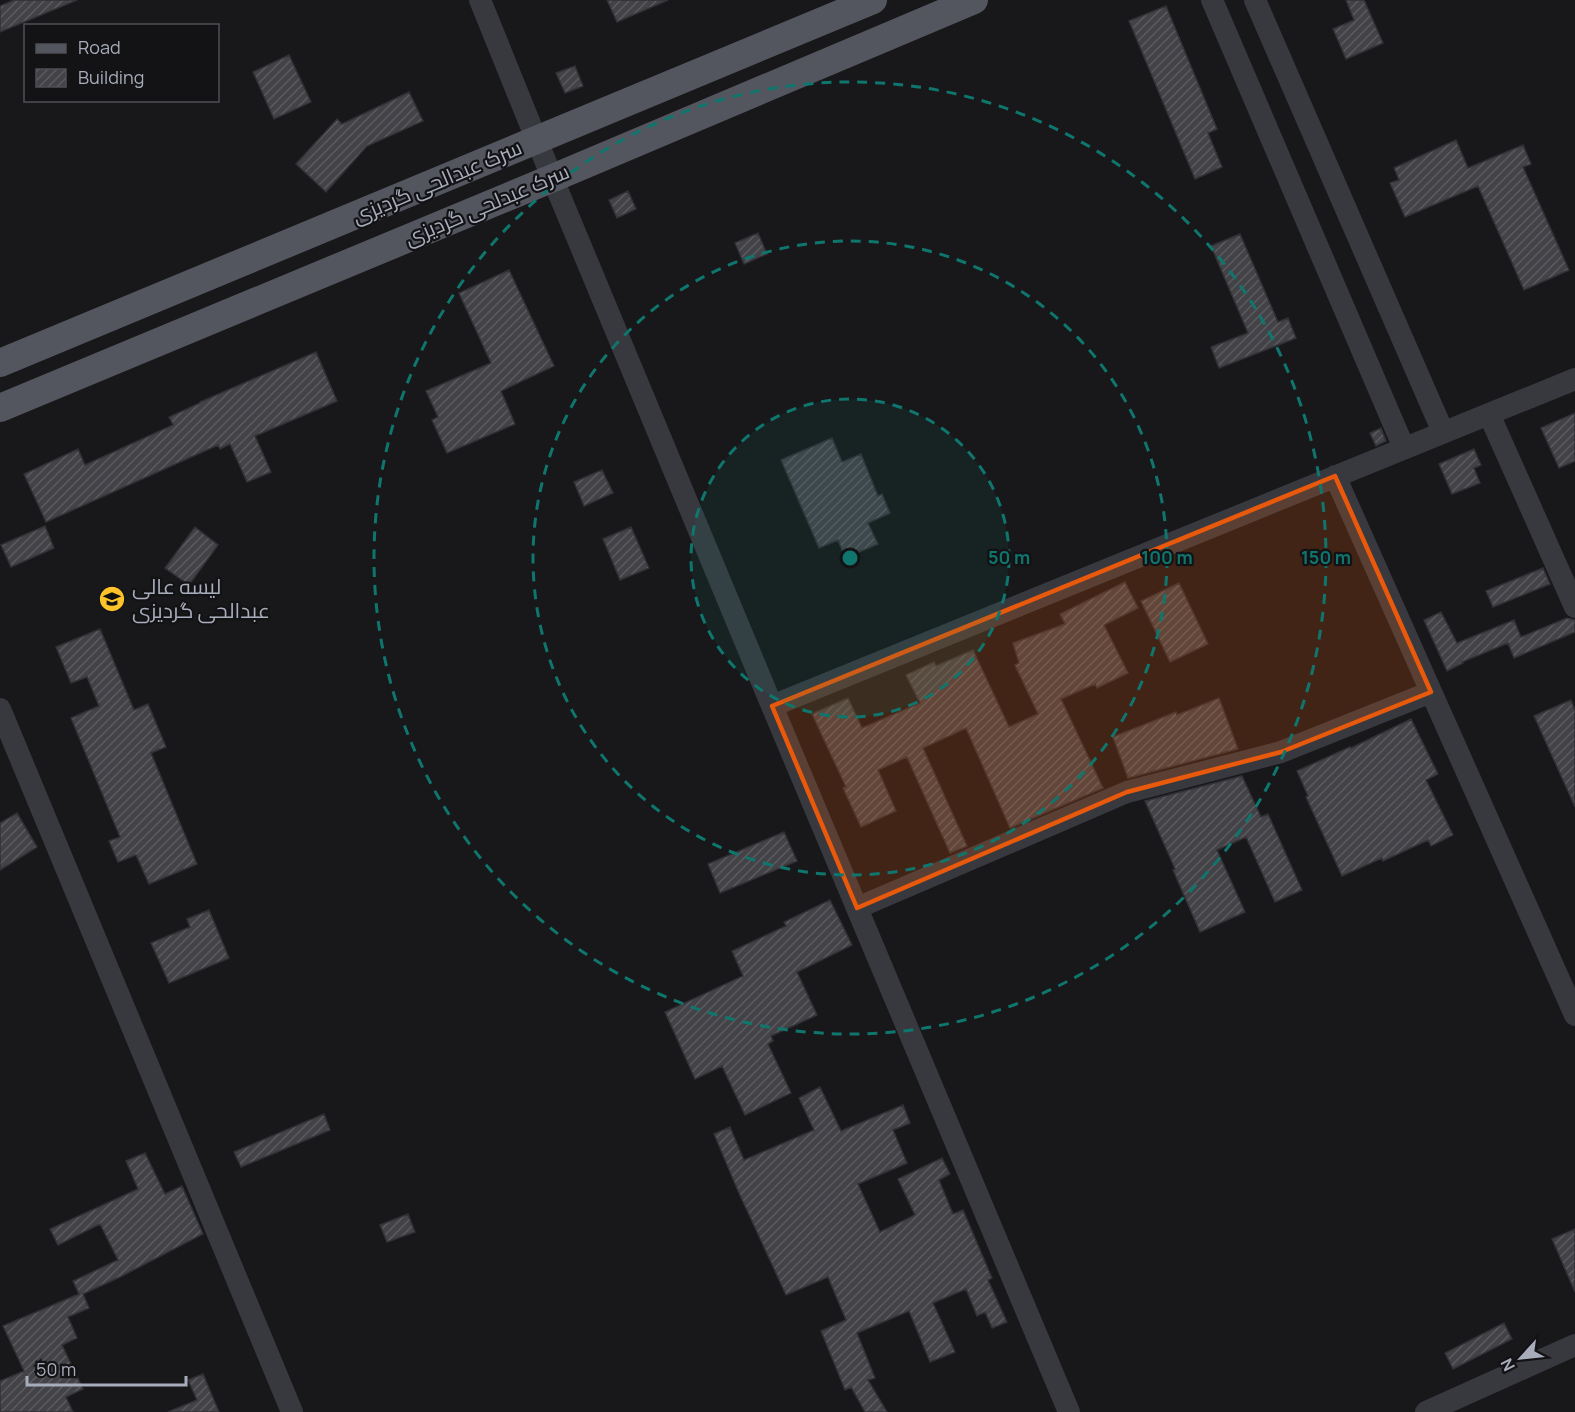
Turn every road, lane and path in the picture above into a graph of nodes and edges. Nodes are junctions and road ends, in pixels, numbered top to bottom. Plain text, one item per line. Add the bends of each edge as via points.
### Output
1 (480, 0) edge
2 (873, 0) edge
3 (974, 0) edge
4 (1212, 0) edge
5 (1255, 0) edge
6 (537, 141) junction
7 (553, 178) junction
8 (0, 363) edge
9 (1575, 379) edge
10 (0, 408) edge
11 (1489, 414) junction
12 (1443, 432) junction
13 (1404, 448) junction
14 (1335, 476) junction
15 (1575, 607) edge
16 (1431, 692) junction
17 (772, 706) junction
18 (0, 709) edge
19 (857, 908) junction
20 (1572, 1003) edge
21 (1575, 1345) edge
22 (292, 1412) edge
23 (1069, 1412) edge
24 (1426, 1412) edge

1 - 6 street
2 - 6 main road, سرک عبدالحی گردیزی
3 - 7 main road, سرک عبدلحی گردیزی
4 - 13 street
5 - 12 street
6 - 7 street
6 - 8 main road, سرک عبدالحی گردیزی
7 - 10 main road, سرک عبدلحی گردیزی
7 - 17 street
9 - 11 street
11 - 12 street
11 - 15 street
12 - 13 street
13 - 14 street
14 - 16 street
14 - 17 street
16 - 19 street via 1281,752 1127,792
16 - 20 street
17 - 19 street
18 - 22 street
19 - 23 street
21 - 24 street

